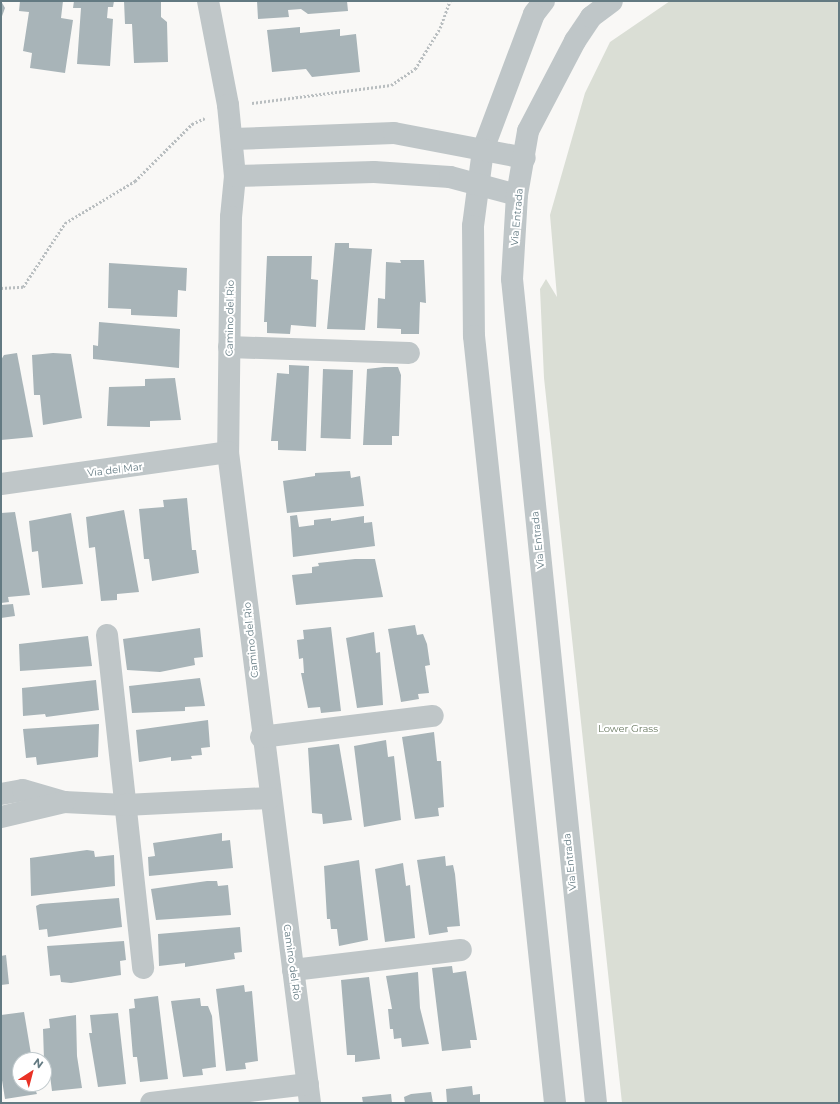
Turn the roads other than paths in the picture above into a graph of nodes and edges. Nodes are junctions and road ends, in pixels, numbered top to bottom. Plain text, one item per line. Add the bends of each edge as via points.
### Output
1 (208, 1) edge
2 (544, 1) edge
3 (610, 1) edge
4 (233, 140) junction
5 (483, 150) junction
6 (525, 158) junction
7 (235, 176) junction
8 (480, 185) junction
9 (518, 195) junction
10 (229, 346) junction
11 (409, 353) dead end
12 (228, 452) junction
13 (1, 484) edge
14 (107, 635) dead end
15 (432, 716) dead end
16 (262, 737) junction
17 (1, 794) edge
18 (270, 798) junction
19 (64, 802) junction
20 (125, 805) junction
21 (1, 817) edge
22 (461, 950) dead end
23 (143, 968) dead end
24 (294, 970) junction
25 (309, 1094) edge
26 (151, 1103) edge
27 (555, 1103) edge
28 (596, 1103) edge

1 - 4 street, Camino del Rio
2 - 5 street via 534,14
3 - 6 street, Via Entrada via 591,17 575,41 528,131
4 - 5 street via 394,133
4 - 7 street, Camino del Rio
5 - 6 street
5 - 8 street
6 - 9 street, Via Entrada
7 - 8 street via 374,172 450,177
7 - 10 street, Camino del Rio
8 - 9 street
8 - 27 street via 473,226 474,336
9 - 28 street, Via Entrada via 512,279
10 - 11 street
10 - 12 street, Camino del Rio
12 - 13 street, Via del Mar
12 - 16 street, Camino del Rio
14 - 20 street
15 - 16 street
16 - 18 street, Camino del Rio
17 - 19 street via 23,790
18 - 20 street
18 - 24 street, Camino del Rio
19 - 20 street
19 - 21 street
20 - 23 street
22 - 24 street
24 - 25 street, Camino del Rio
25 - 26 street

